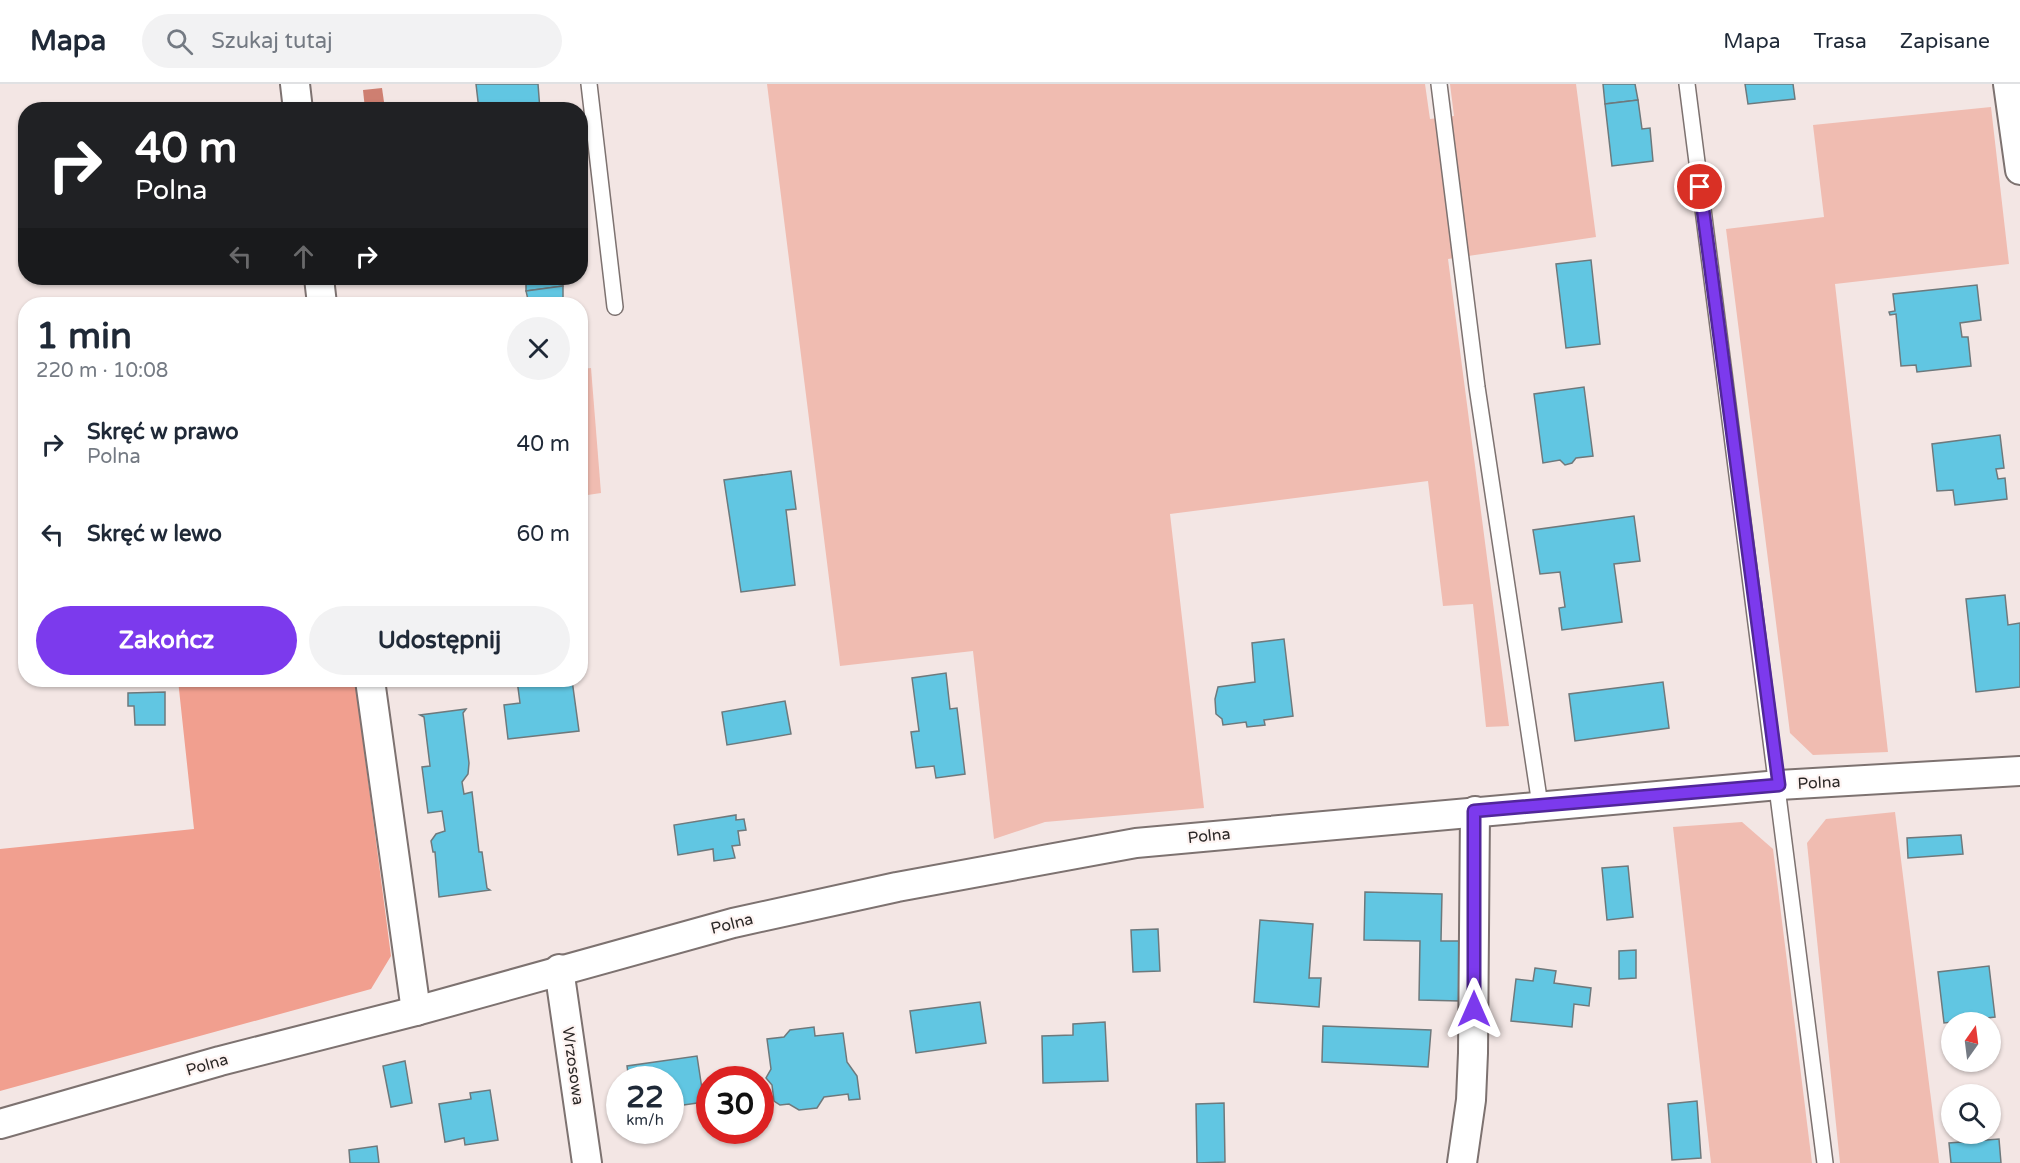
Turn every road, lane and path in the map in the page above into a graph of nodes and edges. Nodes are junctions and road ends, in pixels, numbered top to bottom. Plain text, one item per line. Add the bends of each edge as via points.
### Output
1 (295, 84) edge
2 (589, 84) edge
3 (1439, 84) edge
4 (1687, 84) edge
5 (2008, 84) edge
6 (297, 102) edge
7 (2020, 170) edge
8 (615, 307) dead end
9 (371, 687) edge
10 (2020, 771) edge
11 (1779, 785) junction
12 (1540, 805) junction
13 (1474, 811) junction
14 (560, 969) junction
15 (416, 1011) junction
16 (0, 1124) edge
17 (587, 1163) edge
18 (1462, 1163) edge
19 (1825, 1163) edge

1 - 6 street
2 - 8 lane
3 - 12 lane via 1477,387
4 - 11 lane
5 - 7 street
9 - 15 street
10 - 11 street, Polna
11 - 12 street, Polna
11 - 19 lane
12 - 13 street, Polna
13 - 14 street, Polna via 1136,843 733,922
13 - 18 street via 1472,1100
14 - 15 street, Polna
14 - 17 street, Wrzosowa
15 - 16 street, Polna via 220,1061

